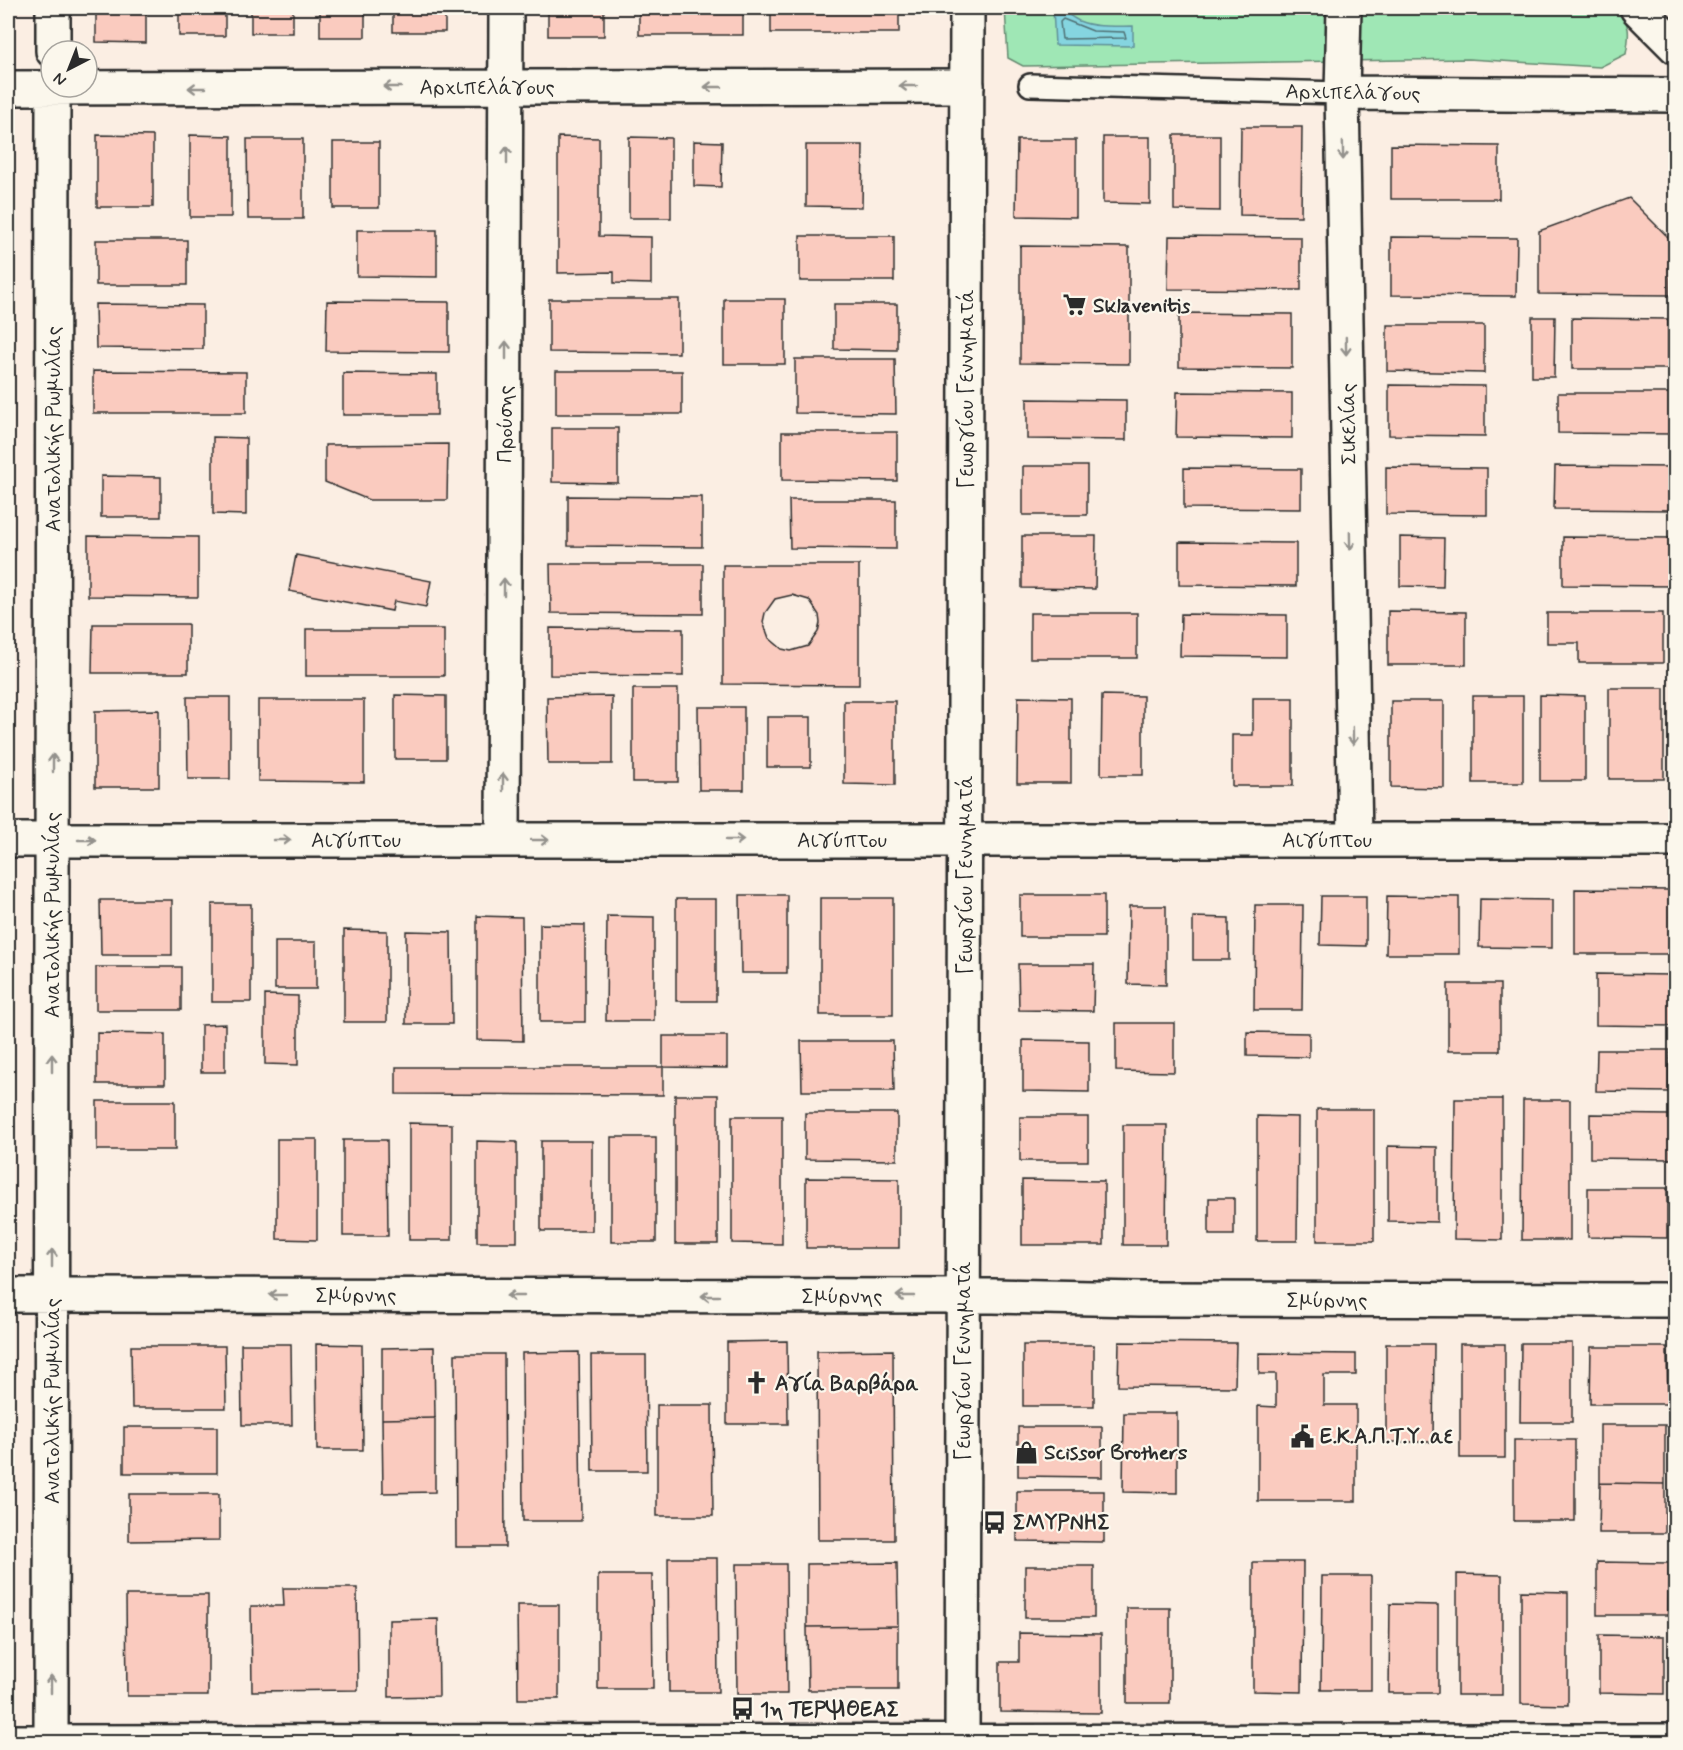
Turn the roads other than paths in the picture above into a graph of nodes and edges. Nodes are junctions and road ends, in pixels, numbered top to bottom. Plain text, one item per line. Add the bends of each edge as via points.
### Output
1 (53, 8) edge
2 (506, 8) edge
3 (967, 8) edge
4 (1344, 8) edge
5 (1637, 8) edge
6 (53, 39) edge
7 (1676, 47) edge
8 (1030, 85) dead end
9 (967, 86) junction
10 (507, 87) junction
11 (8, 88) edge
12 (39, 88) edge
13 (99, 88) edge
14 (1342, 93) junction
15 (1676, 95) edge
16 (53, 99) edge
17 (8, 840) edge
18 (53, 840) junction
19 (503, 840) junction
20 (965, 840) junction
21 (1354, 840) junction
22 (1676, 840) edge
23 (8, 1295) edge
24 (52, 1295) junction
25 (963, 1296) junction
26 (1676, 1300) edge
27 (1676, 1741) edge
28 (8, 1742) edge
29 (51, 1742) edge
30 (962, 1742) edge

1 - 6 street
2 - 10 street, Προύσης
3 - 9 street, Γεωργίου Γεννηματά
4 - 14 street, Σικελίας
5 - 7 street
8 - 14 lane, Αρχιπελάγους
9 -> 10 street, Αρχιπελάγους
9 - 20 street, Γεωργίου Γεννηματά
10 -> 13 street, Αρχιπελάγους
19 -> 10 street, Προύσης
11 - 12 street, Αρχιπελάγους
14 - 15 street, Αρχιπελάγους
14 -> 21 street, Σικελίας
18 -> 16 street, Ανατολικής Ρωμυλίας
17 - 18 street, Αιγύπτου
18 -> 19 street, Αιγύπτου
24 -> 18 street, Ανατολικής Ρωμυλίας
19 -> 20 street, Αιγύπτου
20 - 21 street, Αιγύπτου
20 - 25 street, Γεωργίου Γεννηματά
21 - 22 street, Αιγύπτου
23 - 24 street, Σμύρνης
25 -> 24 street, Σμύρνης
29 -> 24 street, Ανατολικής Ρωμυλίας
25 - 26 street, Σμύρνης
25 - 30 street, Γεωργίου Γεννηματά
27 - 30 street
28 - 29 street
29 - 30 street

